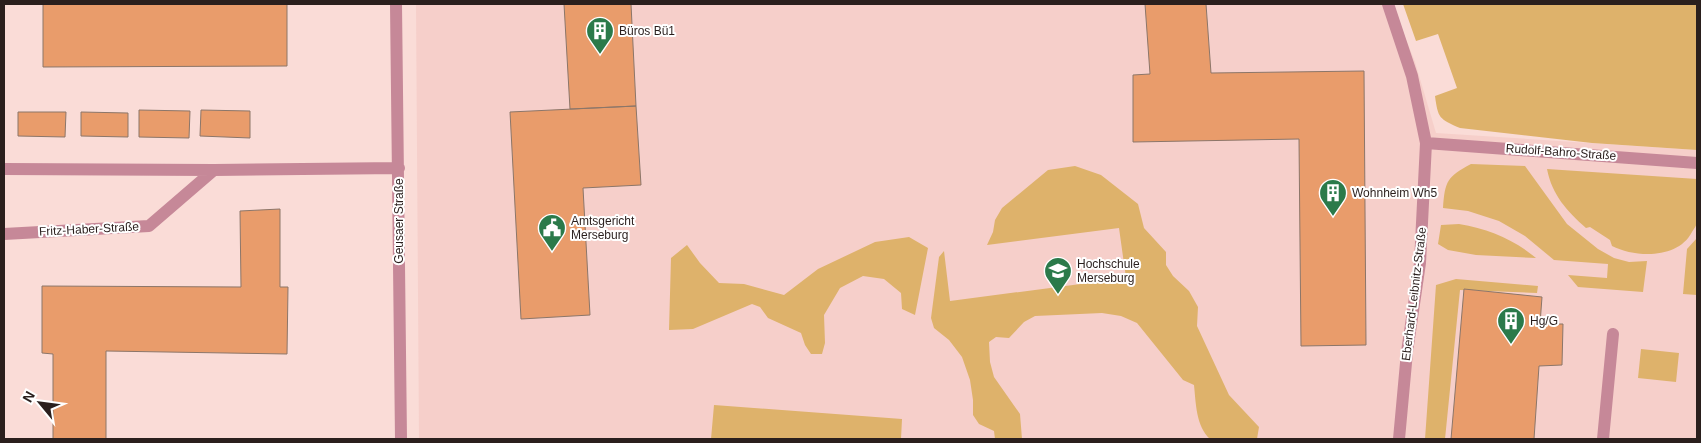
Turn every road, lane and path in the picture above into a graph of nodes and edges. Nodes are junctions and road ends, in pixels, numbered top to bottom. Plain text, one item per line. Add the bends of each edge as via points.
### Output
1 (396, 4) edge
2 (1388, 4) edge
3 (1426, 143) junction
4 (1697, 163) edge
5 (399, 168) junction
6 (4, 169) edge
7 (214, 170) junction
8 (4, 234) edge
9 (1614, 334) dead end
10 (401, 439) edge
11 (1399, 439) edge
12 (1603, 439) edge

1 - 5 street, Geusaer Straße
2 - 3 street, Eberhard-Leibnitz-Straße via 1412,76
3 - 4 street, Rudolf-Bahro-Straße
3 - 11 street, Eberhard-Leibnitz-Straße via 1420,263
5 - 7 street
5 - 10 street, Geusaer Straße
6 - 7 street
7 - 8 street, Fritz-Haber-Straße via 149,226
9 - 12 street

